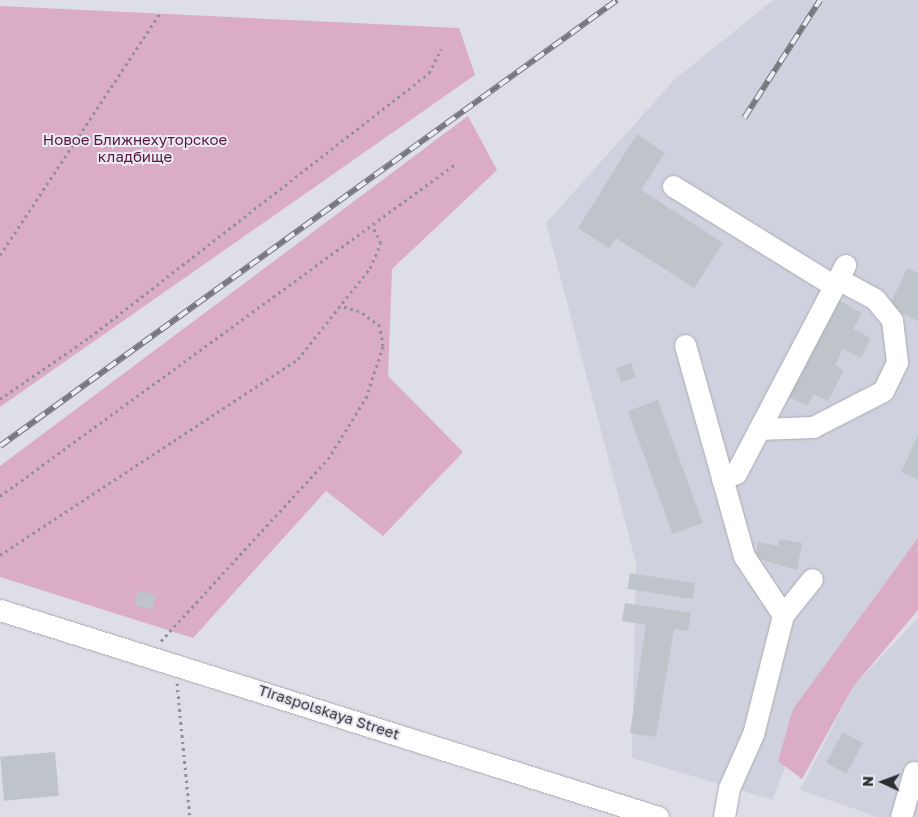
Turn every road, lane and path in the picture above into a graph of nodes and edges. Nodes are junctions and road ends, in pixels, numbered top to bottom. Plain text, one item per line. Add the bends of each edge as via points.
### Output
1 (160, 13) dead end
2 (440, 49) dead end
3 (454, 165) dead end
4 (673, 186) dead end
5 (372, 225) junction
6 (0, 254) edge
7 (839, 276) junction
8 (340, 306) junction
9 (685, 345) dead end
10 (0, 399) edge
11 (759, 429) junction
12 (722, 479) junction
13 (0, 496) edge
14 (0, 555) edge
15 (812, 579) dead end
16 (0, 610) edge
17 (783, 615) junction
18 (149, 654) junction
19 (178, 664) junction
20 (914, 772) dead end
21 (190, 817) edge
22 (658, 817) edge
23 (724, 817) edge
24 (901, 817) edge

1 - 6 path
2 - 10 path via 429,73 90,337
3 - 5 path
4 - 7 street
5 - 8 path via 381,243 370,268
5 - 13 path
7 - 11 street
7 - 11 street via 875,299 892,320 898,362 876,395 813,427
8 - 14 path via 298,359
8 - 18 path via 359,311 380,326 383,346 366,398 328,459
9 - 12 street
11 - 12 street via 736,473
12 - 17 street via 744,556
15 - 17 street
16 - 18 street, Tiraspolskaya Street
17 - 23 street via 752,734 729,788
18 - 19 street, Tiraspolskaya Street
19 - 21 path via 177,707
19 - 22 street, Tiraspolskaya Street
20 - 24 street

